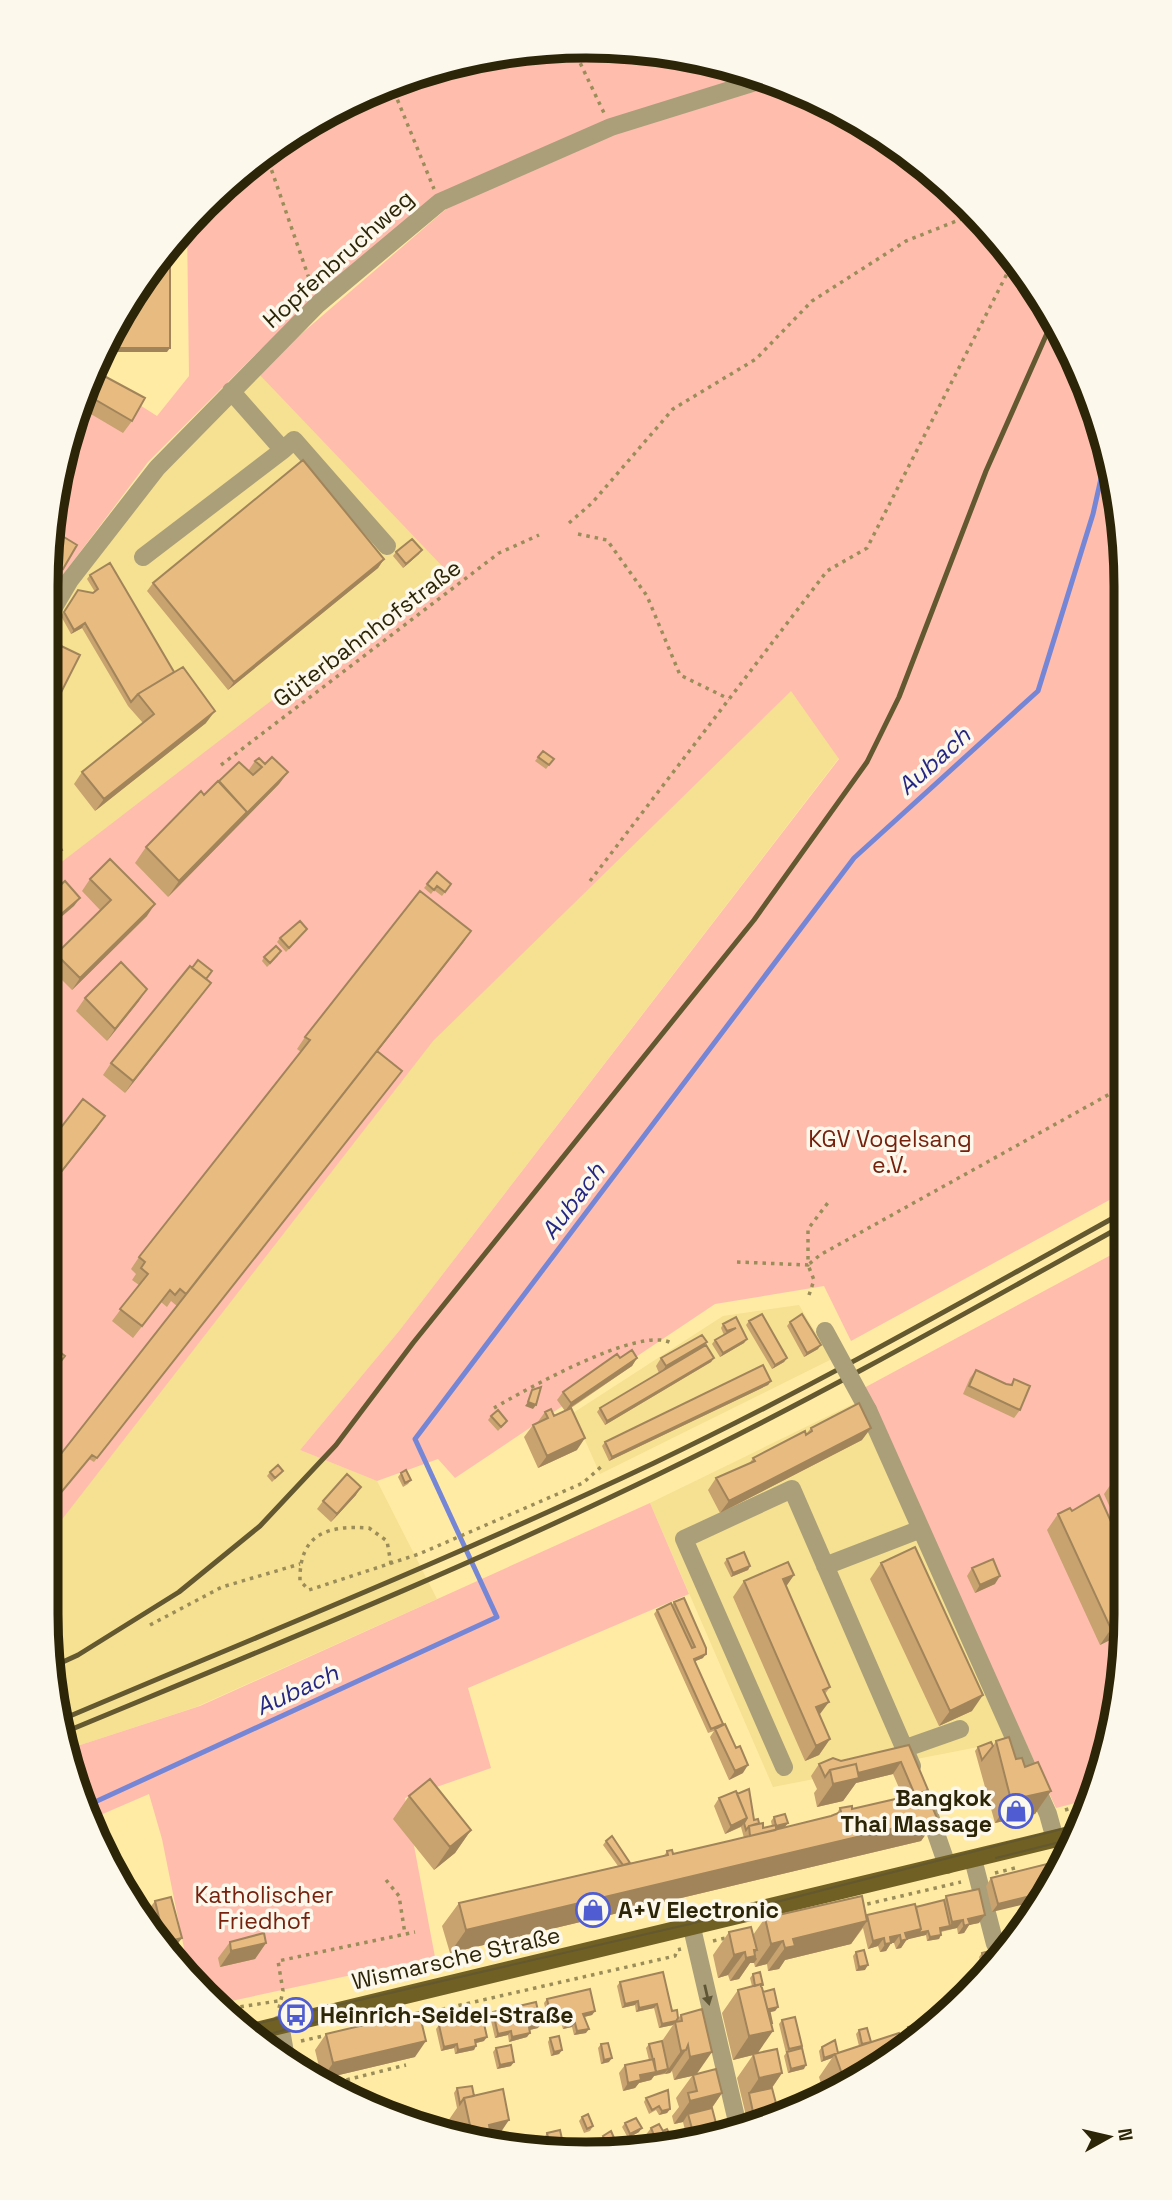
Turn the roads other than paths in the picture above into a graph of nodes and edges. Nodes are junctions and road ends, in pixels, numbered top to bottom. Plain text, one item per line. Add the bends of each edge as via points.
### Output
1 (749, 84) edge
2 (231, 391) junction
3 (284, 450) junction
4 (387, 546) dead end
5 (142, 556) dead end
6 (58, 600) edge
7 (825, 1331) dead end
8 (921, 1529) junction
9 (825, 1566) junction
10 (960, 1729) dead end
11 (906, 1748) junction
12 (784, 1767) dead end
13 (1065, 1836) edge
14 (1055, 1839) junction
15 (973, 1859) junction
16 (947, 1865) junction
17 (694, 1937) junction
18 (995, 1944) dead end
19 (279, 2024) junction
20 (260, 2030) edge
21 (283, 2046) edge
22 (737, 2120) edge

1 - 2 street, Hopfenbruchweg via 611,127 440,202 318,304
2 - 3 street
2 - 6 street, Hopfenbruchweg via 157,468
3 - 4 street via 294,440
3 - 5 street
7 - 8 street, bridge via 868,1410
8 - 9 street
8 - 14 street
9 - 11 street
9 - 12 street via 792,1489 684,1539
10 - 11 street
11 - 16 street
13 - 14 main road, Wismarsche Straße
14 - 15 main road, Wismarsche Straße
15 - 16 main road, Wismarsche Straße
15 - 18 street
16 - 17 main road, Wismarsche Straße
17 - 19 main road, Wismarsche Straße
17 -> 22 street
19 - 20 main road, Wismarsche Straße
19 - 21 street

